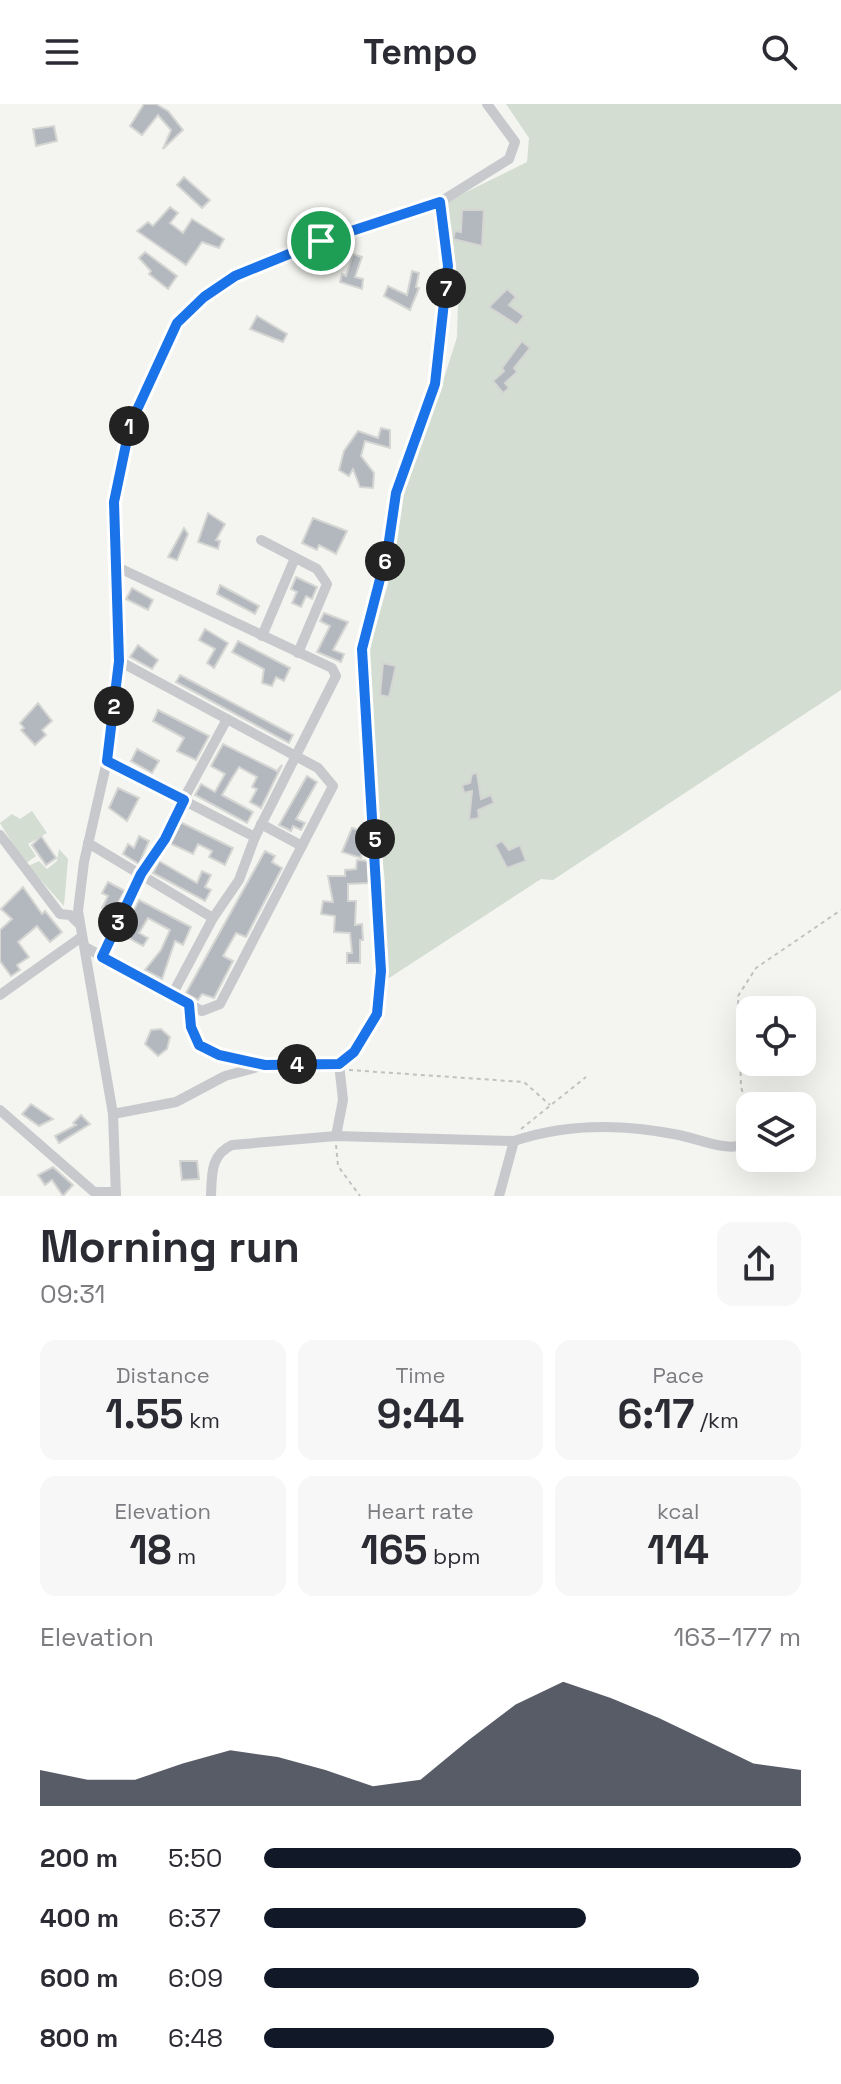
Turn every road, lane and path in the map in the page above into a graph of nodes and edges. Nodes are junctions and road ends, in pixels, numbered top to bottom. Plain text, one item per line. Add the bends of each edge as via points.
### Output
1 (487, 104) edge
2 (440, 202) junction
3 (261, 540) dead end
4 (295, 558) junction
5 (117, 567) junction
6 (262, 636) junction
7 (298, 653) junction
8 (119, 661) junction
9 (227, 719) junction
10 (296, 758) junction
11 (107, 761) junction
12 (184, 800) junction
13 (261, 824) junction
14 (0, 835) edge
15 (255, 837) junction
16 (88, 843) junction
17 (302, 846) junction
18 (141, 874) junction
19 (841, 910) edge
20 (213, 918) junction
21 (78, 923) junction
22 (82, 942) junction
23 (102, 957) junction
24 (0, 995) edge
25 (172, 995) junction
26 (189, 1004) junction
27 (265, 1065) junction
28 (339, 1066) junction
29 (586, 1077) dead end
30 (742, 1092) edge
31 (550, 1105) junction
32 (0, 1110) edge
33 (113, 1114) junction
34 (336, 1136) junction
35 (514, 1141) junction
36 (736, 1146) edge
37 (92, 1194) edge
38 (115, 1194) edge
39 (211, 1196) edge
40 (360, 1196) edge
41 (499, 1196) edge

1 - 2 street via 515,142 509,159
2 - 5 street via 235,276 177,323 130,425 114,502
2 - 28 street via 448,266 435,384 396,493 362,649 380,942 377,1014
3 - 4 street
4 - 6 street
4 - 7 street via 317,569 327,584
5 - 6 street
5 - 8 street
6 - 7 street
7 - 10 street via 332,668 336,676
8 - 9 street
8 - 11 street
9 - 10 street
9 - 12 street
10 - 13 street
10 - 17 street via 318,768 333,786
11 - 12 street
11 - 16 street
12 - 15 street
12 - 18 street
13 - 15 street
13 - 17 street
14 - 21 street via 60,914
15 - 20 street via 239,880
16 - 18 street
16 - 21 street
17 - 26 street via 220,1004 202,1011
18 - 20 street
18 - 23 street
19 - 30 path via 756,968 738,996
20 - 25 street
21 - 22 street
22 - 23 street
22 - 24 street
22 - 33 street
23 - 25 street
25 - 26 street
26 - 27 path via 199,1045
27 - 28 street
27 - 33 street via 225,1076 176,1102
28 - 31 path via 524,1082
28 - 34 street via 343,1100
29 - 31 path
31 - 35 path via 528,1120
32 - 37 street
33 - 38 street
34 - 35 street
34 - 39 street via 225,1149 213,1164
34 - 40 path via 338,1166
35 - 36 street via 554,1130 616,1127
35 - 41 street
37 - 38 street

